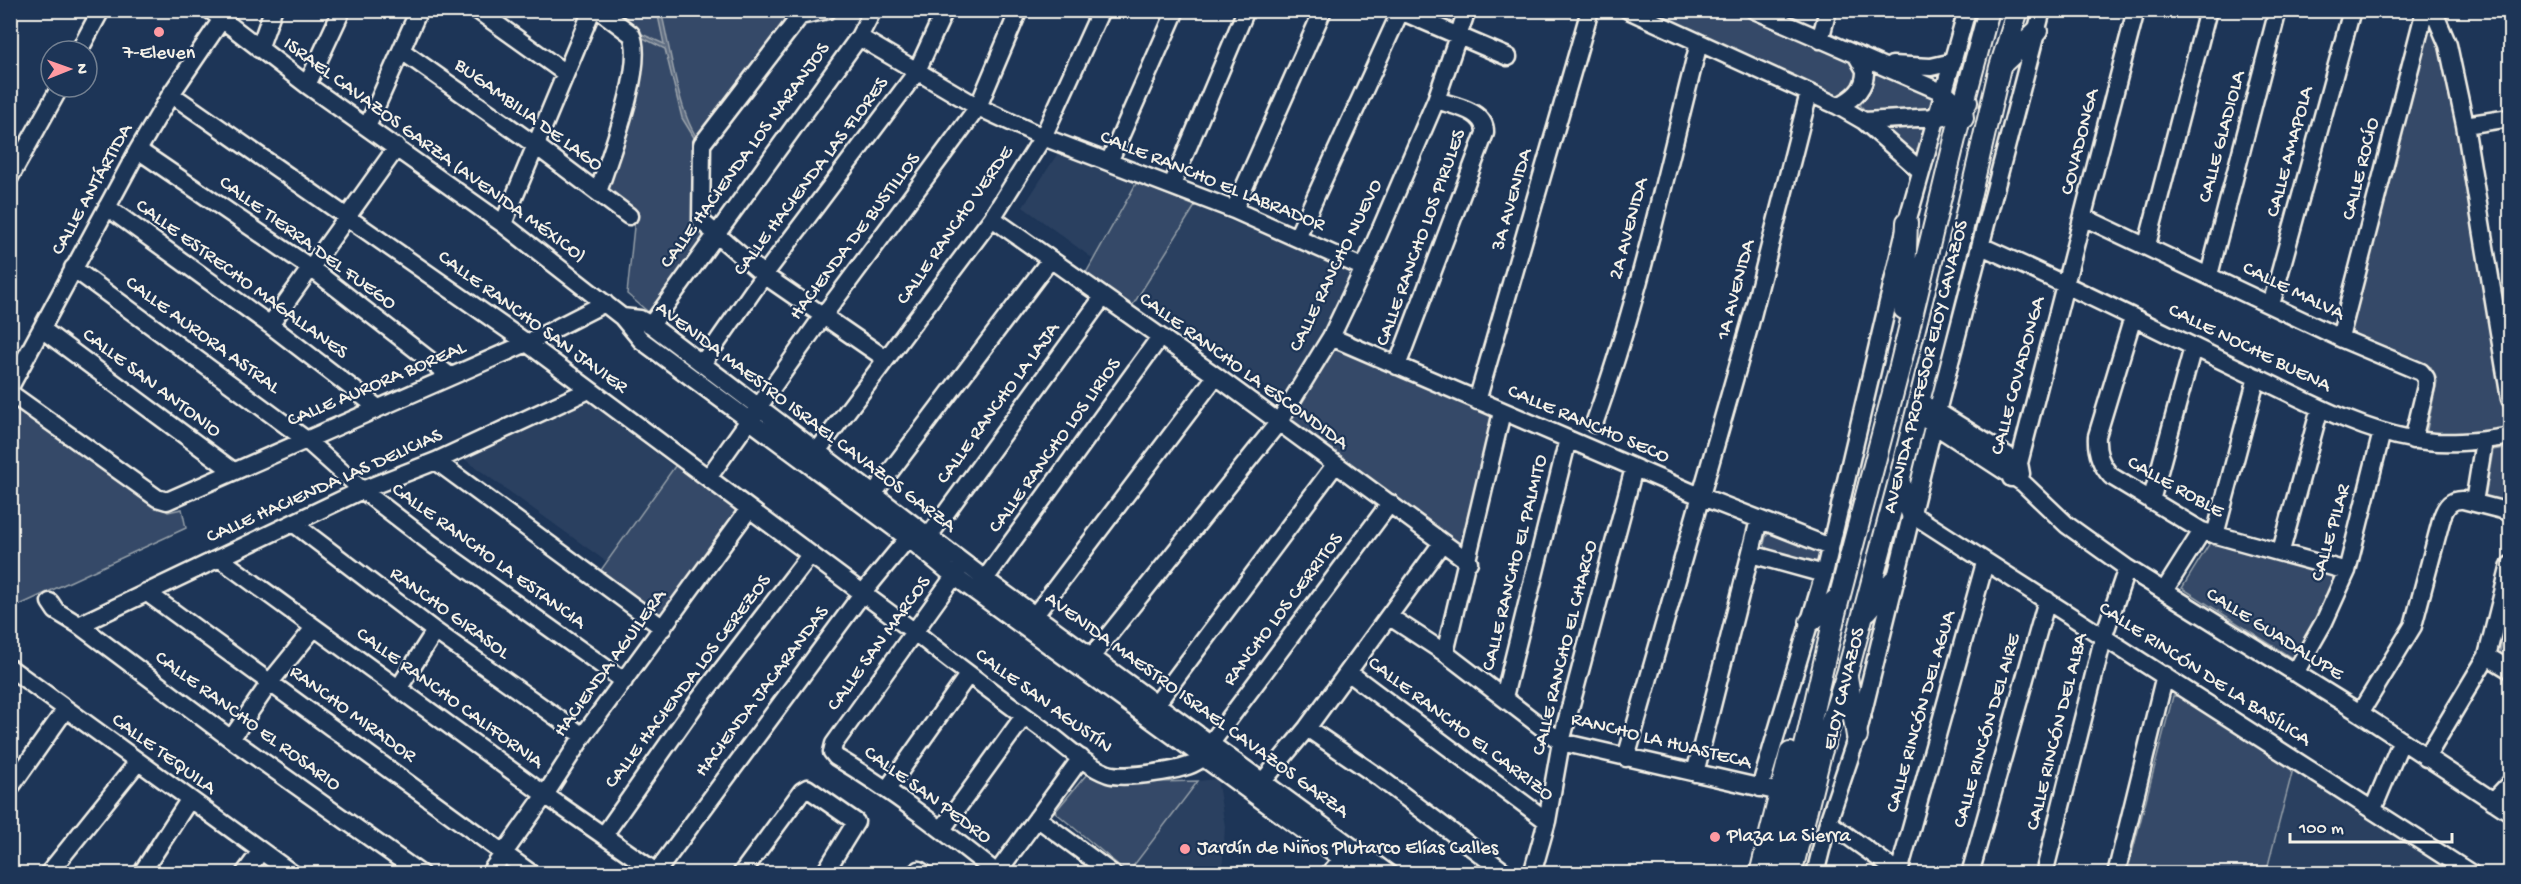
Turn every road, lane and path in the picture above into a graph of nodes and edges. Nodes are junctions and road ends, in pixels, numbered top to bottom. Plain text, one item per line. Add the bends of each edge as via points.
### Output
1 (101, 10) edge
2 (273, 10) edge
3 (342, 10) edge
4 (419, 10) edge
5 (477, 10) edge
6 (592, 10) edge
7 (599, 10) edge
8 (828, 10) edge
9 (873, 10) edge
10 (945, 10) edge
11 (1019, 10) edge
12 (1101, 10) edge
13 (1176, 10) edge
14 (1246, 10) edge
15 (1323, 10) edge
16 (1467, 10) edge
17 (1590, 10) edge
18 (1628, 10) edge
19 (1754, 10) edge
20 (1828, 10) edge
21 (1966, 10) edge
22 (1989, 10) edge
23 (2018, 10) edge
24 (2042, 10) edge
25 (2136, 10) edge
26 (2208, 10) edge
27 (2278, 10) edge
28 (2352, 10) edge
29 (2425, 10) edge
30 (2433, 10) edge
31 (1399, 11) edge
32 (216, 15) edge
33 (2037, 31) junction
34 (1458, 36) junction
35 (859, 37) junction
36 (85, 39) edge
37 (1820, 40) junction
38 (1699, 43) junction
39 (259, 49) junction
40 (402, 51) junction
41 (1857, 56) junction
42 (1508, 57) dead end
43 (1953, 62) junction
44 (1882, 64) junction
45 (2000, 67) junction
46 (564, 73) junction
47 (916, 73) junction
48 (307, 86) junction
49 (1942, 92) junction
50 (1809, 93) junction
51 (171, 94) junction
52 (53, 99) edge
53 (1436, 100) junction
54 (1838, 106) junction
55 (978, 107) junction
56 (1962, 110) junction
57 (1936, 117) junction
58 (2511, 118) edge
59 (1864, 121) junction
60 (2465, 125) junction
61 (367, 127) junction
62 (1043, 137) junction
63 (535, 145) junction
64 (397, 147) junction
65 (138, 150) junction
66 (1108, 162) junction
67 (1921, 171) junction
68 (10, 177) edge
69 (1974, 180) junction
70 (1172, 185) junction
71 (598, 192) junction
72 (107, 207) junction
73 (1234, 210) junction
74 (346, 215) junction
75 (629, 216) dead end
76 (2084, 217) junction
77 (992, 218) junction
78 (1907, 222) junction
79 (503, 224) junction
80 (714, 234) junction
81 (1297, 237) junction
82 (2147, 245) junction
83 (1981, 246) junction
84 (1050, 260) junction
85 (73, 268) junction
86 (311, 268) junction
87 (1364, 268) junction
88 (764, 275) junction
89 (2209, 275) junction
90 (2066, 283) junction
91 (1103, 297) junction
92 (605, 303) junction
93 (2271, 305) junction
94 (823, 316) junction
95 (622, 317) junction
96 (2133, 317) junction
97 (270, 325) junction
98 (651, 325) junction
99 (43, 330) junction
100 (1160, 337) junction
101 (1331, 337) junction
102 (2340, 338) junction
103 (527, 343) junction
104 (2193, 347) junction
105 (886, 359) junction
106 (702, 364) junction
107 (1397, 366) junction
108 (1900, 366) junction
109 (450, 376) junction
110 (1216, 376) junction
111 (2257, 377) junction
112 (10, 387) edge
113 (589, 390) junction
114 (10, 393) edge
115 (2511, 399) edge
116 (1478, 401) junction
117 (759, 406) junction
118 (1918, 407) junction
119 (378, 408) junction
120 (2320, 408) junction
121 (1503, 412) junction
122 (1936, 417) junction
123 (750, 420) junction
124 (1278, 423) junction
125 (1594, 424) dead end
126 (2382, 432) junction
127 (2511, 436) edge
128 (305, 439) junction
129 (1569, 439) junction
130 (2413, 440) junction
131 (2484, 441) junction
132 (818, 450) junction
133 (436, 461) junction
134 (1335, 465) junction
135 (1634, 468) junction
136 (233, 471) junction
137 (2017, 475) junction
138 (708, 478) junction
139 (1899, 481) junction
140 (362, 490) junction
141 (874, 493) junction
142 (1700, 496) junction
143 (2151, 501) junction
144 (2474, 502) junction
145 (1390, 503) junction
146 (749, 509) junction
147 (2511, 512) edge
148 (1912, 514) junction
149 (1760, 520) junction
150 (293, 523) junction
151 (2208, 533) junction
152 (929, 536) junction
153 (908, 538) junction
154 (1442, 543) junction
155 (1830, 547) junction
156 (2281, 551) junction
157 (1751, 554) junction
158 (810, 555) junction
159 (219, 558) junction
160 (1468, 562) junction
161 (1985, 563) junction
162 (2511, 565) edge
163 (2127, 568) junction
164 (959, 569) junction
165 (2347, 571) junction
166 (1824, 574) junction
167 (985, 579) junction
168 (1894, 580) junction
169 (2164, 591) junction
170 (146, 592) junction
171 (862, 594) junction
172 (2047, 600) junction
173 (50, 602) dead end
174 (1837, 606) junction
175 (1035, 615) junction
176 (1863, 615) junction
177 (1390, 616) junction
178 (1809, 622) junction
179 (79, 625) junction
180 (314, 628) junction
181 (663, 628) junction
182 (435, 631) junction
183 (916, 633) junction
184 (2104, 635) junction
185 (1445, 653) junction
186 (1092, 656) junction
187 (2487, 656) junction
188 (10, 668) edge
189 (2511, 670) edge
190 (1348, 672) junction
191 (2295, 673) junction
192 (1847, 674) junction
193 (968, 675) junction
194 (2165, 675) junction
195 (271, 681) junction
196 (624, 681) junction
197 (398, 688) junction
198 (1504, 697) junction
199 (1157, 703) junction
200 (65, 710) junction
201 (2360, 714) junction
202 (1024, 716) junction
203 (1831, 723) junction
204 (1307, 728) junction
205 (583, 736) junction
206 (1857, 736) junction
207 (231, 739) junction
208 (1561, 742) junction
209 (2401, 742) junction
210 (1207, 750) junction
211 (832, 752) joint
212 (1081, 758) junction
213 (1626, 758) junction
214 (2426, 758) junction
215 (137, 763) junction
216 (1695, 773) junction
217 (1264, 780) junction
218 (2511, 783) edge
219 (10, 788) edge
220 (1760, 788) junction
221 (888, 789) junction
222 (1780, 791) junction
223 (545, 795) junction
224 (189, 800) junction
225 (2493, 801) junction
226 (2373, 808) junction
227 (2511, 812) edge
228 (1037, 818) junction
229 (1547, 821) junction
230 (1828, 822) junction
231 (943, 828) junction
232 (604, 835) junction
233 (261, 851) junction
234 (504, 854) junction
235 (1343, 858) junction
236 (2451, 868) edge
237 (48, 873) edge
238 (141, 873) edge
239 (244, 873) edge
240 (293, 873) edge
241 (421, 873) edge
242 (489, 873) edge
243 (532, 873) edge
244 (656, 873) edge
245 (741, 873) edge
246 (824, 873) edge
247 (998, 873) edge
248 (1113, 873) edge
249 (1329, 873) edge
250 (1363, 873) edge
251 (1389, 873) edge
252 (1507, 873) edge
253 (1532, 873) edge
254 (1760, 873) edge
255 (1776, 873) edge
256 (1791, 873) edge
257 (1805, 873) edge
258 (1815, 873) edge
259 (1900, 873) edge
260 (1970, 873) edge
261 (2044, 873) edge
262 (2116, 873) edge
263 (2472, 873) edge

1 - 36 street
2 - 39 street
3 - 48 street
4 - 40 street
5 - 46 street
6 - 46 street
7 - 71 street via 631,34 634,51 630,89
8 - 80 street via 800,16 702,144 701,221
9 - 35 street, CALLE HACIENDA LOS NARANJOS
10 - 47 street, CALLE HACIENDA LAS FLORES
11 - 55 street, HACIENDA DE BUSTILLOS
12 - 62 street, CALLE RANCHO VERDE
13 - 66 street
14 - 70 street
15 - 73 street
16 - 34 street, CALLE RANCHO NUEVO
17 - 116 street, 3A AVENIDA
18 - 38 street
19 - 37 street
20 - 37 street
21 - 43 street
22 - 56 main road, AVENIDA PROFESOR ELOY CAVAZOS
23 - 45 main road, AVENIDA PROFESOR ELOY CAVAZOS
24 - 33 street, ELOY CAVAZOS
25 - 76 street, COVADONGA
26 - 82 street
27 - 89 street, CALLE GLADIOLA
28 - 93 street, CALLE AMAPOLA
29 - 102 street, CALLE ROCÍO
30 - 60 street via 2448,45
31 - 34 street
31 - 81 street
32 - 39 street, ISRAEL CAVAZOS GARZA (AVENIDA MÉXICO)
32 - 51 street, CALLE ANTÁRTIDA
33 - 45 main road
33 - 83 street, ELOY CAVAZOS
34 - 42 street
34 - 53 street, CALLE RANCHO NUEVO
35 - 47 street, CALLE RANCHO EL LABRADOR
35 - 80 street, CALLE HACIENDA LOS NARANJOS
37 - 41 street
38 - 50 street
38 - 125 street, 2A AVENIDA via 1628,318
39 - 48 street, ISRAEL CAVAZOS GARZA (AVENIDA MÉXICO)
40 - 61 street
40 - 63 street, BUGAMBILIA DE LAGO
41 - 44 street
41 - 54 street via 1865,70 1862,86 1849,101
43 - 44 street via 1931,67
43 - 49 street
44 - 49 street
45 - 56 main road
45 - 69 main road, AVENIDA PROFESOR ELOY CAVAZOS
46 - 63 street
47 - 55 street, CALLE RANCHO EL LABRADOR
47 - 88 street, CALLE HACIENDA LAS FLORES
48 - 61 street, ISRAEL CAVAZOS GARZA (AVENIDA MÉXICO)
49 - 56 main road
49 - 57 street
50 - 54 street
50 - 142 street, 1A AVENIDA via 1750,324
51 - 65 street, CALLE ANTÁRTIDA
51 - 74 street, CALLE RANCHO SAN JAVIER
52 - 68 street
53 - 87 street, CALLE RANCHO NUEVO
53 - 107 street, CALLE RANCHO LOS PIRULES via 1475,114 1485,125 1484,142
54 - 59 street
55 - 62 street, CALLE RANCHO EL LABRADOR
55 - 94 street, HACIENDA DE BUSTILLOS
56 - 57 main road
56 - 69 main road
56 - 108 main road, AVENIDA PROFESOR ELOY CAVAZOS
57 - 59 street
57 - 67 street
58 - 60 street
59 - 67 street
60 - 115 street
61 - 64 street, ISRAEL CAVAZOS GARZA (AVENIDA MÉXICO)
62 - 66 street, CALLE RANCHO EL LABRADOR
62 - 77 street, CALLE RANCHO VERDE
63 - 71 street, BUGAMBILIA DE LAGO
63 - 79 street
64 - 74 street
64 - 79 street, ISRAEL CAVAZOS GARZA (AVENIDA MÉXICO)
65 - 72 street, CALLE ANTÁRTIDA
65 - 86 street, CALLE TIERRA DEL FUEGO
66 - 70 street, CALLE RANCHO EL LABRADOR
67 - 78 street
69 - 118 main road, AVENIDA PROFESOR ELOY CAVAZOS
70 - 73 street, CALLE RANCHO EL LABRADOR
71 - 75 street, BUGAMBILIA DE LAGO
72 - 85 street, CALLE ANTÁRTIDA
72 - 97 street, CALLE ESTRECHO MAGALLANES
73 - 81 street, CALLE RANCHO EL LABRADOR
74 - 86 street
74 - 103 street, CALLE RANCHO SAN JAVIER
76 - 82 street, CALLE MALVA
76 - 90 street, COVADONGA
77 - 84 street, CALLE RANCHO LA ESCONDIDA
77 - 105 street, CALLE RANCHO VERDE
78 - 108 main road
78 - 155 street
79 - 92 street, ISRAEL CAVAZOS GARZA (AVENIDA MÉXICO)
80 - 88 street
80 - 98 street, CALLE HACIENDA LOS NARANJOS
81 - 87 street, CALLE RANCHO EL LABRADOR
82 - 89 street, CALLE MALVA
83 - 90 street, CALLE NOCHE BUENA
83 - 122 street, ELOY CAVAZOS
84 - 91 street, CALLE RANCHO LA ESCONDIDA
84 - 141 street
85 - 99 street, CALLE ANTÁRTIDA
85 - 128 street, CALLE AURORA ASTRAL
86 - 97 street
86 - 109 street, CALLE TIERRA DEL FUEGO
87 - 101 street, CALLE RANCHO NUEVO
88 - 94 street
88 - 106 street, CALLE HACIENDA LAS FLORES
89 - 93 street, CALLE MALVA
90 - 96 street, CALLE NOCHE BUENA
90 - 137 street, CALLE COVADONGA
91 - 100 street, CALLE RANCHO LA ESCONDIDA
91 - 152 street, CALLE RANCHO LA LAJA
92 - 95 street, ISRAEL CAVAZOS GARZA (AVENIDA MÉXICO)
92 - 103 street, CALLE AURORA BOREAL
93 - 102 street, CALLE MALVA
94 - 105 street
94 - 117 street, HACIENDA DE BUSTILLOS
95 - 98 street, AVENIDA MAESTRO ISRAEL CAVAZOS GARZA
95 - 123 street, AVENIDA MAESTRO ISRAEL CAVAZOS GARZA via 641,340
96 - 104 street, CALLE NOCHE BUENA
96 - 143 street, CALLE ROBLE via 2097,447 2103,467 2111,476
97 - 119 street, CALLE ESTRECHO MAGALLANES
98 - 106 street, AVENIDA MAESTRO ISRAEL CAVAZOS GARZA
99 - 112 street, CALLE ANTÁRTIDA
99 - 136 street, CALLE SAN ANTONIO
100 - 110 street, CALLE RANCHO LA ESCONDIDA
100 - 167 street, CALLE RANCHO LOS LIRIOS
101 - 107 street, CALLE RANCHO SECO
101 - 124 street, CALLE RANCHO NUEVO
102 - 130 street, CALLE MALVA via 2424,375 2426,386
103 - 109 street, CALLE AURORA BOREAL
103 - 113 street, CALLE RANCHO SAN JAVIER
104 - 111 street, CALLE NOCHE BUENA
104 - 143 street
105 - 132 street, CALLE RANCHO VERDE
106 - 117 street, AVENIDA MAESTRO ISRAEL CAVAZOS GARZA
107 - 116 street, CALLE RANCHO SECO
108 - 174 main road, AVENIDA PROFESOR ELOY CAVAZOS
109 - 119 street, CALLE AURORA BOREAL
110 - 124 street, CALLE RANCHO LA ESCONDIDA
110 - 175 street
111 - 120 street, CALLE NOCHE BUENA
111 - 151 street
113 - 133 street, CALLE HACIENDA LAS DELICIAS
113 - 138 street, CALLE RANCHO SAN JAVIER
114 - 136 street, CALLE AURORA BOREAL via 164,501
116 - 121 street, CALLE RANCHO SECO
117 - 123 street, HACIENDA DE BUSTILLOS
117 - 132 street, AVENIDA MAESTRO ISRAEL CAVAZOS GARZA
118 - 122 street, CALLE GUADALUPE
118 - 139 main road, AVENIDA PROFESOR ELOY CAVAZOS
119 - 128 street, CALLE AURORA BOREAL
120 - 126 street, CALLE NOCHE BUENA
120 - 156 street
121 - 129 street, CALLE RANCHO SECO
121 - 160 street
122 - 137 street, CALLE GUADALUPE
122 - 148 street, ELOY CAVAZOS
123 - 138 street, HACIENDA DE BUSTILLOS
123 - 153 street, AVENIDA MAESTRO ISRAEL CAVAZOS GARZA
124 - 134 street, CALLE RANCHO LA ESCONDIDA
124 - 186 street, CALLE RANCHO NUEVO
126 - 130 street, CALLE NOCHE BUENA
126 - 165 street, CALLE PILAR
127 - 131 street, CALLE NOCHE BUENA
128 - 136 street, CALLE AURORA BOREAL
128 - 140 street, CALLE RANCHO LA ESTANCIA
129 - 135 street, CALLE RANCHO SECO
129 - 198 street, CALLE RANCHO EL PALMITO
130 - 131 street, CALLE NOCHE BUENA
131 - 144 street
132 - 141 street, AVENIDA MAESTRO ISRAEL CAVAZOS GARZA
133 - 140 street, CALLE HACIENDA LAS DELICIAS
133 - 181 street
134 - 145 street, CALLE RANCHO LA ESCONDIDA
134 - 199 street
135 - 142 street, CALLE RANCHO SECO
135 - 208 street, CALLE RANCHO EL CHARCO
137 - 163 street, CALLE GUADALUPE via 2067,525
138 - 146 street, CALLE RANCHO SAN JAVIER
139 - 148 main road
139 - 176 main road, AVENIDA PROFESOR ELOY CAVAZOS
140 - 150 street, CALLE HACIENDA LAS DELICIAS
140 - 196 street, CALLE RANCHO LA ESTANCIA
141 - 152 street, AVENIDA MAESTRO ISRAEL CAVAZOS GARZA
142 - 149 street, CALLE RANCHO SECO
142 - 213 street, 1A AVENIDA
143 - 151 street, CALLE ROBLE
144 - 147 street
144 - 201 street via 2457,500 2448,504 2413,626
145 - 154 street, CALLE RANCHO LA ESCONDIDA
145 - 210 street, RANCHO LOS CERRITOS
146 - 158 street, CALLE RANCHO SAN JAVIER
146 - 181 street, HACIENDA AGUILERA
148 - 161 street, CALLE RINCÓN DE LA BASÍLICA
148 - 168 street, ELOY CAVAZOS
149 - 155 street, CALLE RANCHO SECO
149 - 157 street
150 - 159 street, CALLE HACIENDA LAS DELICIAS
150 - 182 street, RANCHO GIRASOL
151 - 156 street, CALLE ROBLE
151 - 169 street
152 - 164 street, AVENIDA MAESTRO ISRAEL CAVAZOS GARZA
153 - 164 street, AVENIDA MAESTRO ISRAEL CAVAZOS GARZA
153 - 171 street, HACIENDA JACARANDAS
154 - 160 street, CALLE RANCHO LA ESCONDIDA
154 - 177 street
155 - 166 street
156 - 165 street, CALLE ROBLE
157 - 166 street
157 - 216 street
158 - 171 street, CALLE RANCHO SAN JAVIER
158 - 232 street, CALLE HACIENDA LOS CEREZOS via 698,701
159 - 170 street, CALLE HACIENDA LAS DELICIAS
159 - 180 street, CALLE RANCHO CALIFORNIA
160 - 185 street
161 - 172 street, CALLE RINCÓN DE LA BASÍLICA
161 - 259 street, CALLE RINCÓN DEL AGUA
162 - 187 street
163 - 169 street, CALLE GUADALUPE
163 - 184 street, CALLE RINCÓN DEL ALBA
164 - 167 street, AVENIDA MAESTRO ISRAEL CAVAZOS GARZA
164 - 183 street, CALLE SAN MARCOS
164 - 210 street, AVENIDA MAESTRO ISRAEL CAVAZOS GARZA
165 - 191 street, CALLE PILAR
166 - 178 street
167 - 175 street, AVENIDA MAESTRO ISRAEL CAVAZOS GARZA
168 - 176 main road
168 - 206 street, ELOY CAVAZOS
169 - 191 street, CALLE GUADALUPE
170 - 179 street, CALLE HACIENDA LAS DELICIAS
170 - 195 street, RANCHO MIRADOR
171 - 183 street, CALLE SAN AGUSTÍN
171 - 244 street, HACIENDA JACARANDAS
172 - 184 street, CALLE RINCÓN DE LA BASÍLICA
172 - 260 street, CALLE RINCÓN DEL AIRE
173 - 179 street, CALLE RANCHO EL ROSARIO via 56,611
174 - 178 main road
174 - 222 main road, AVENIDA PROFESOR ELOY CAVAZOS via 1814,666
174 - 255 main road, AVENIDA PROFESOR ELOY CAVAZOS
175 - 186 street, AVENIDA MAESTRO ISRAEL CAVAZOS GARZA
176 - 192 main road, AVENIDA PROFESOR ELOY CAVAZOS
177 - 185 street, RANCHO LA HUASTECA
177 - 190 street
178 - 220 street
179 - 207 street, CALLE RANCHO EL ROSARIO
180 - 195 street
180 - 197 street, CALLE RANCHO CALIFORNIA
181 - 196 street, HACIENDA AGUILERA
182 - 197 street
182 - 205 street, RANCHO GIRASOL
183 - 193 street, CALLE SAN AGUSTÍN
183 - 211 street, CALLE SAN MARCOS
184 - 194 street, CALLE RINCÓN DE LA BASÍLICA
184 - 261 street, CALLE RINCÓN DEL ALBA
185 - 198 street, RANCHO LA HUASTECA
186 - 199 street, AVENIDA MAESTRO ISRAEL CAVAZOS GARZA
187 - 189 street
187 - 214 street
188 - 200 street, CALLE TEQUILA
190 - 204 street
190 - 229 street, CALLE RANCHO EL CARRIZO
191 - 201 street, CALLE GUADALUPE
192 - 203 main road, AVENIDA PROFESOR ELOY CAVAZOS
192 - 206 main road
193 - 202 street, CALLE SAN AGUSTÍN
193 - 221 street
194 - 226 street, CALLE RINCÓN DE LA BASÍLICA
194 - 262 street
195 - 207 street
195 - 234 street, RANCHO MIRADOR
196 - 205 street, HACIENDA AGUILERA
197 - 223 street, CALLE RANCHO CALIFORNIA
198 - 208 street, RANCHO LA HUASTECA
199 - 210 street, AVENIDA MAESTRO ISRAEL CAVAZOS GARZA
200 - 215 street, CALLE TEQUILA
200 - 219 street
201 - 209 street, CALLE GUADALUPE
202 - 212 street, CALLE SAN AGUSTÍN
202 - 231 street
203 - 256 main road, AVENIDA PROFESOR ELOY CAVAZOS
203 - 257 main road, AVENIDA PROFESOR ELOY CAVAZOS
204 - 217 street
204 - 252 street
205 - 223 street, HACIENDA AGUILERA
206 - 230 street, ELOY CAVAZOS
207 - 241 street, CALLE RANCHO EL ROSARIO
208 - 213 street, RANCHO LA HUASTECA
208 - 229 street, CALLE RANCHO EL CHARCO
209 - 214 street, CALLE GUADALUPE
209 - 226 street
210 - 212 street, CALLE SAN AGUSTÍN via 1194,764 1120,776 1097,769
210 - 217 street, AVENIDA MAESTRO ISRAEL CAVAZOS GARZA
210 - 235 street, AVENIDA MAESTRO ISRAEL CAVAZOS GARZA
211 - 221 street, CALLE SAN PEDRO
212 - 228 street
213 - 216 street, RANCHO LA HUASTECA
214 - 225 street, CALLE GUADALUPE
215 - 224 street, CALLE TEQUILA
215 - 237 street
216 - 220 street, RANCHO LA HUASTECA
217 - 251 street, AVENIDA MAESTRO ISRAEL CAVAZOS GARZA
218 - 225 street
220 - 222 street, RANCHO LA HUASTECA
221 - 231 street, CALLE SAN PEDRO
222 - 254 main road, AVENIDA PROFESOR ELOY CAVAZOS
223 - 232 street, CALLE RANCHO CALIFORNIA
223 - 234 street, HACIENDA AGUILERA
224 - 233 street, CALLE TEQUILA
224 - 238 street
225 - 227 street, CALLE GUADALUPE
226 - 236 street, CALLE RINCÓN DE LA BASÍLICA
228 - 247 street
228 - 248 street
229 - 253 street, CALLE RANCHO EL CHARCO
230 - 258 street, ELOY CAVAZOS
230 - 259 street
231 - 247 street, CALLE SAN PEDRO
232 - 244 street, CALLE RANCHO CALIFORNIA
233 - 239 street
233 - 240 street, CALLE TEQUILA
234 - 242 street, HACIENDA AGUILERA
234 - 243 street, RANCHO MIRADOR
235 - 249 street
235 - 250 street, AVENIDA MAESTRO ISRAEL CAVAZOS GARZA
236 - 263 street, CALLE RINCÓN DE LA BASÍLICA
245 - 246 street via 805,789 855,819 856,824

